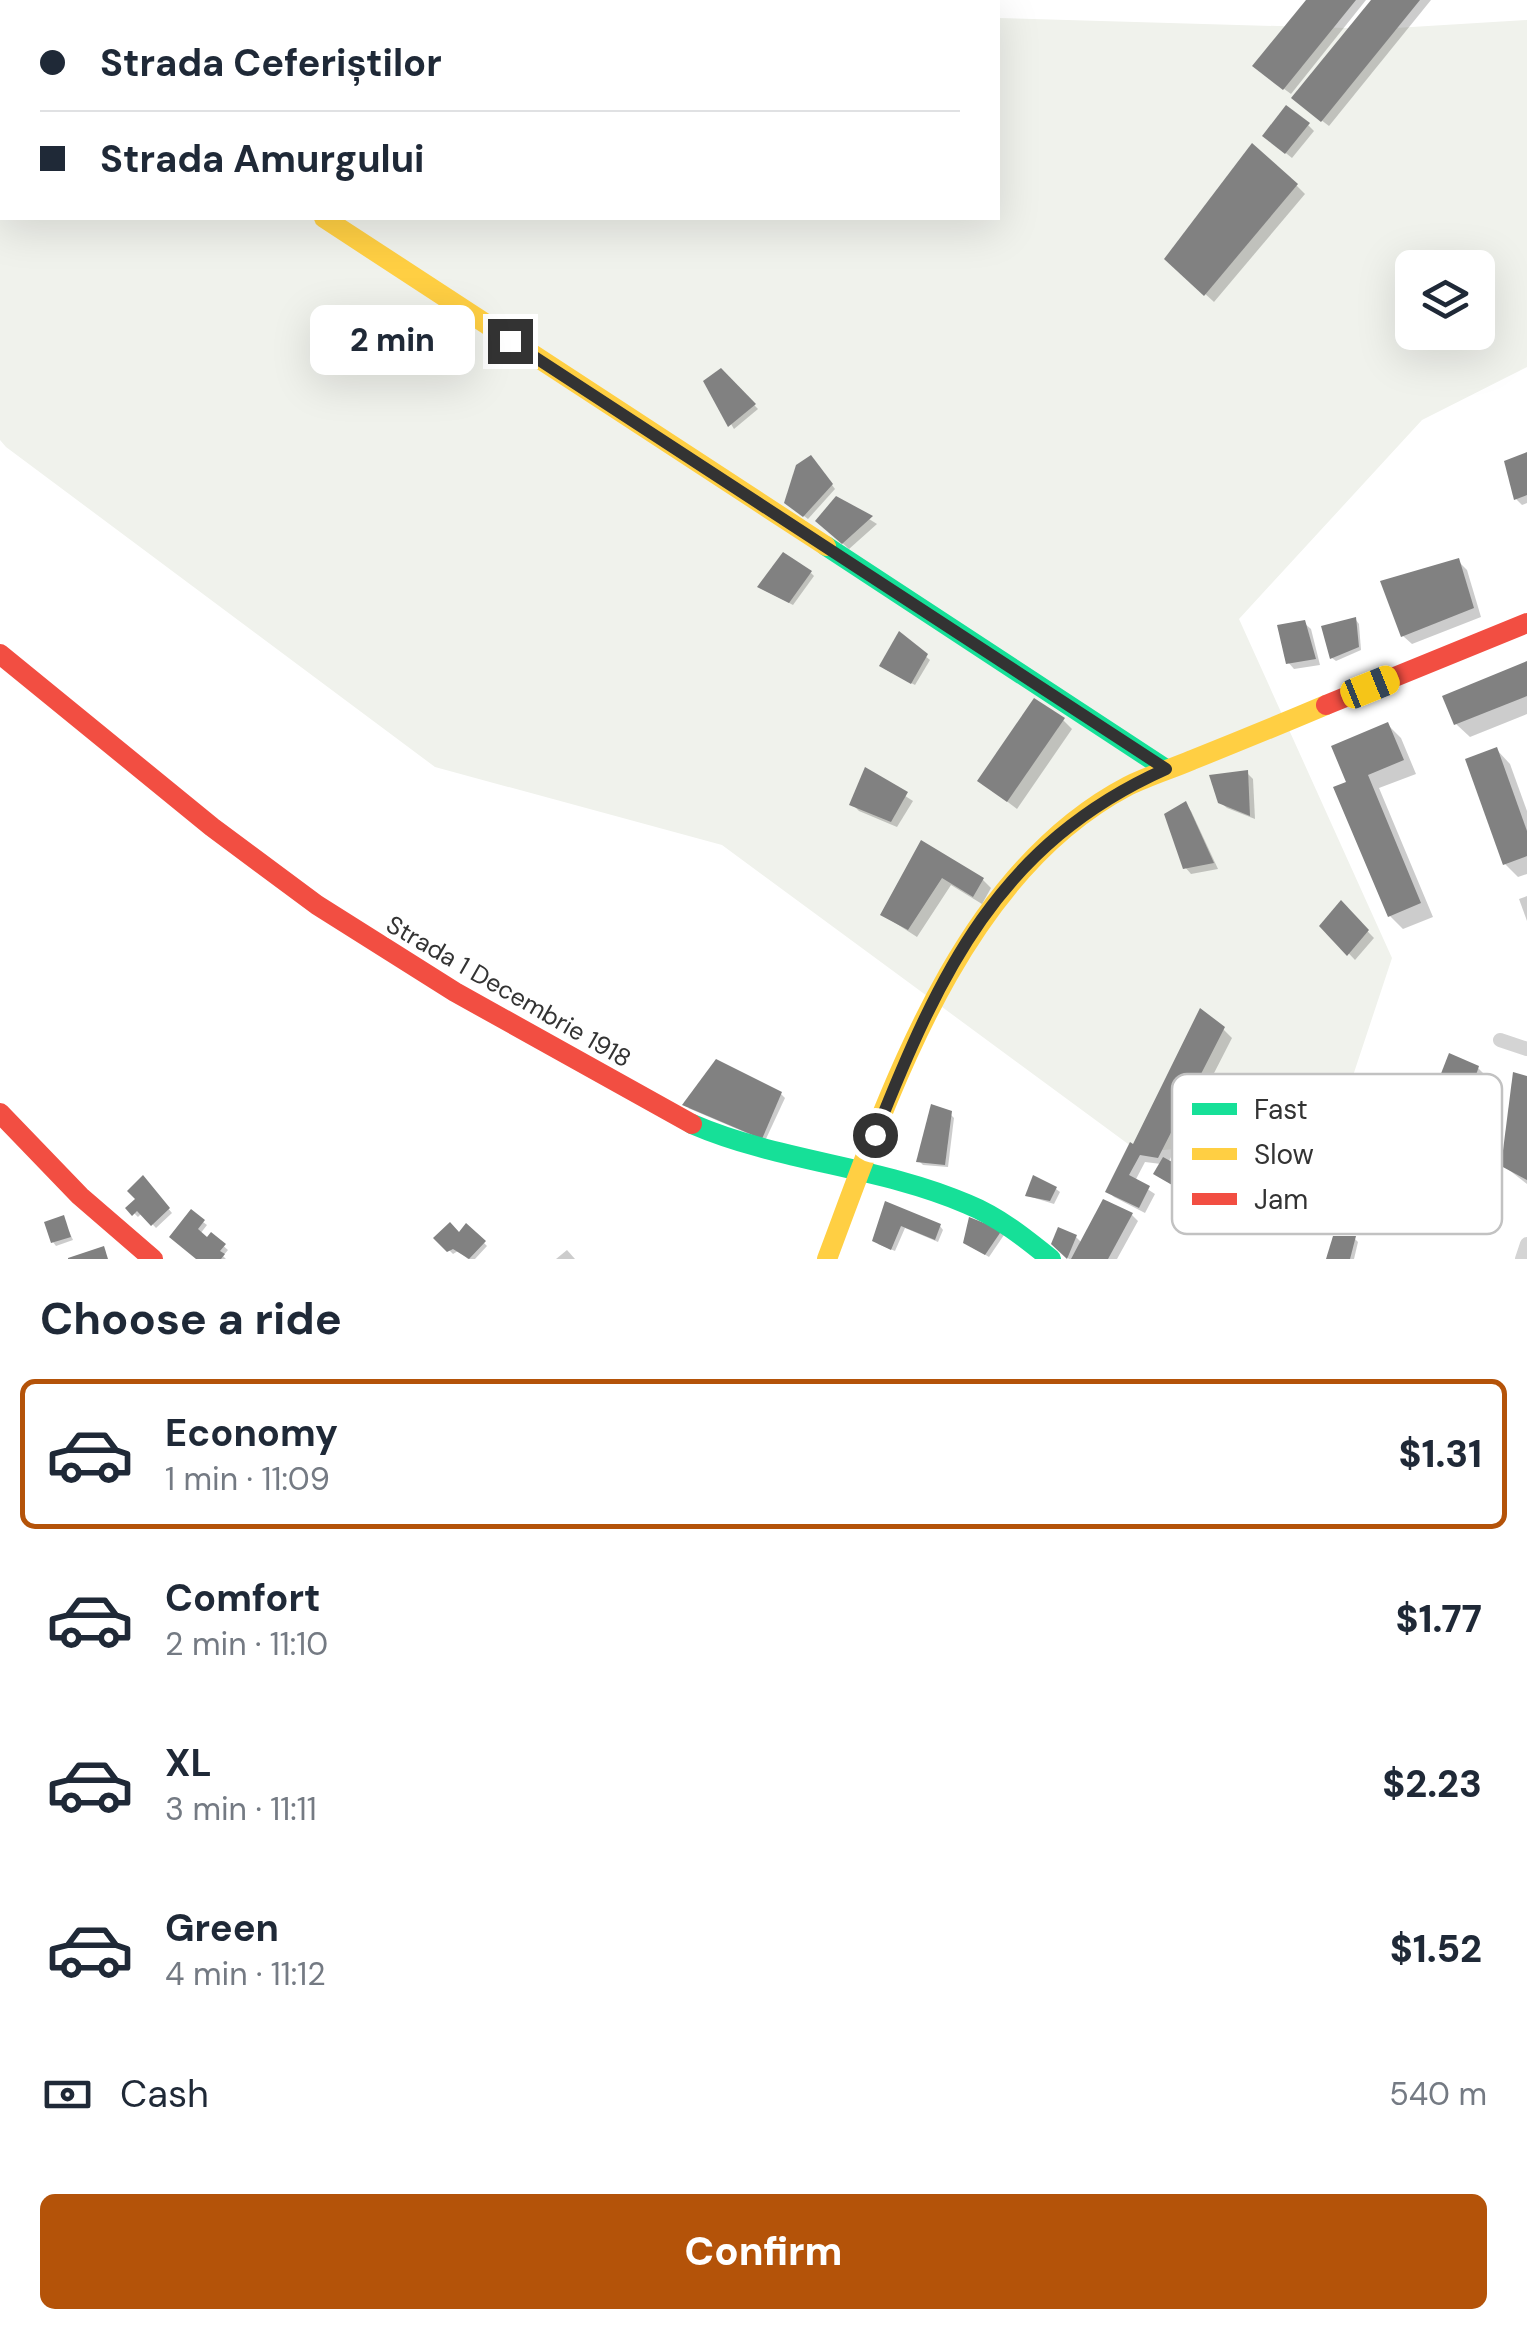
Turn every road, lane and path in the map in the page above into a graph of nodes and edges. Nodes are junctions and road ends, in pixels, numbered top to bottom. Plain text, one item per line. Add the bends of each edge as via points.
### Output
1 (327, 220) edge
2 (1527, 622) edge
3 (0, 654) edge
4 (1166, 769) junction
5 (1500, 1040) dead end
6 (1527, 1049) edge
7 (0, 1112) edge
8 (861, 1170) junction
9 (1527, 1244) edge
10 (153, 1259) edge
11 (827, 1259) edge
12 (1051, 1259) edge
13 (1522, 1259) edge

1 - 4 street
2 - 4 street
3 - 8 street, Strada 1 Decembrie 1918 via 164,791 384,950 695,1125 788,1158
4 - 8 street via 1076,820 998,896 916,1031
5 - 6 street
7 - 10 street via 80,1196
8 - 11 street
8 - 12 street, Strada 1 Decembrie 1918 via 982,1209 1026,1234
9 - 13 street

